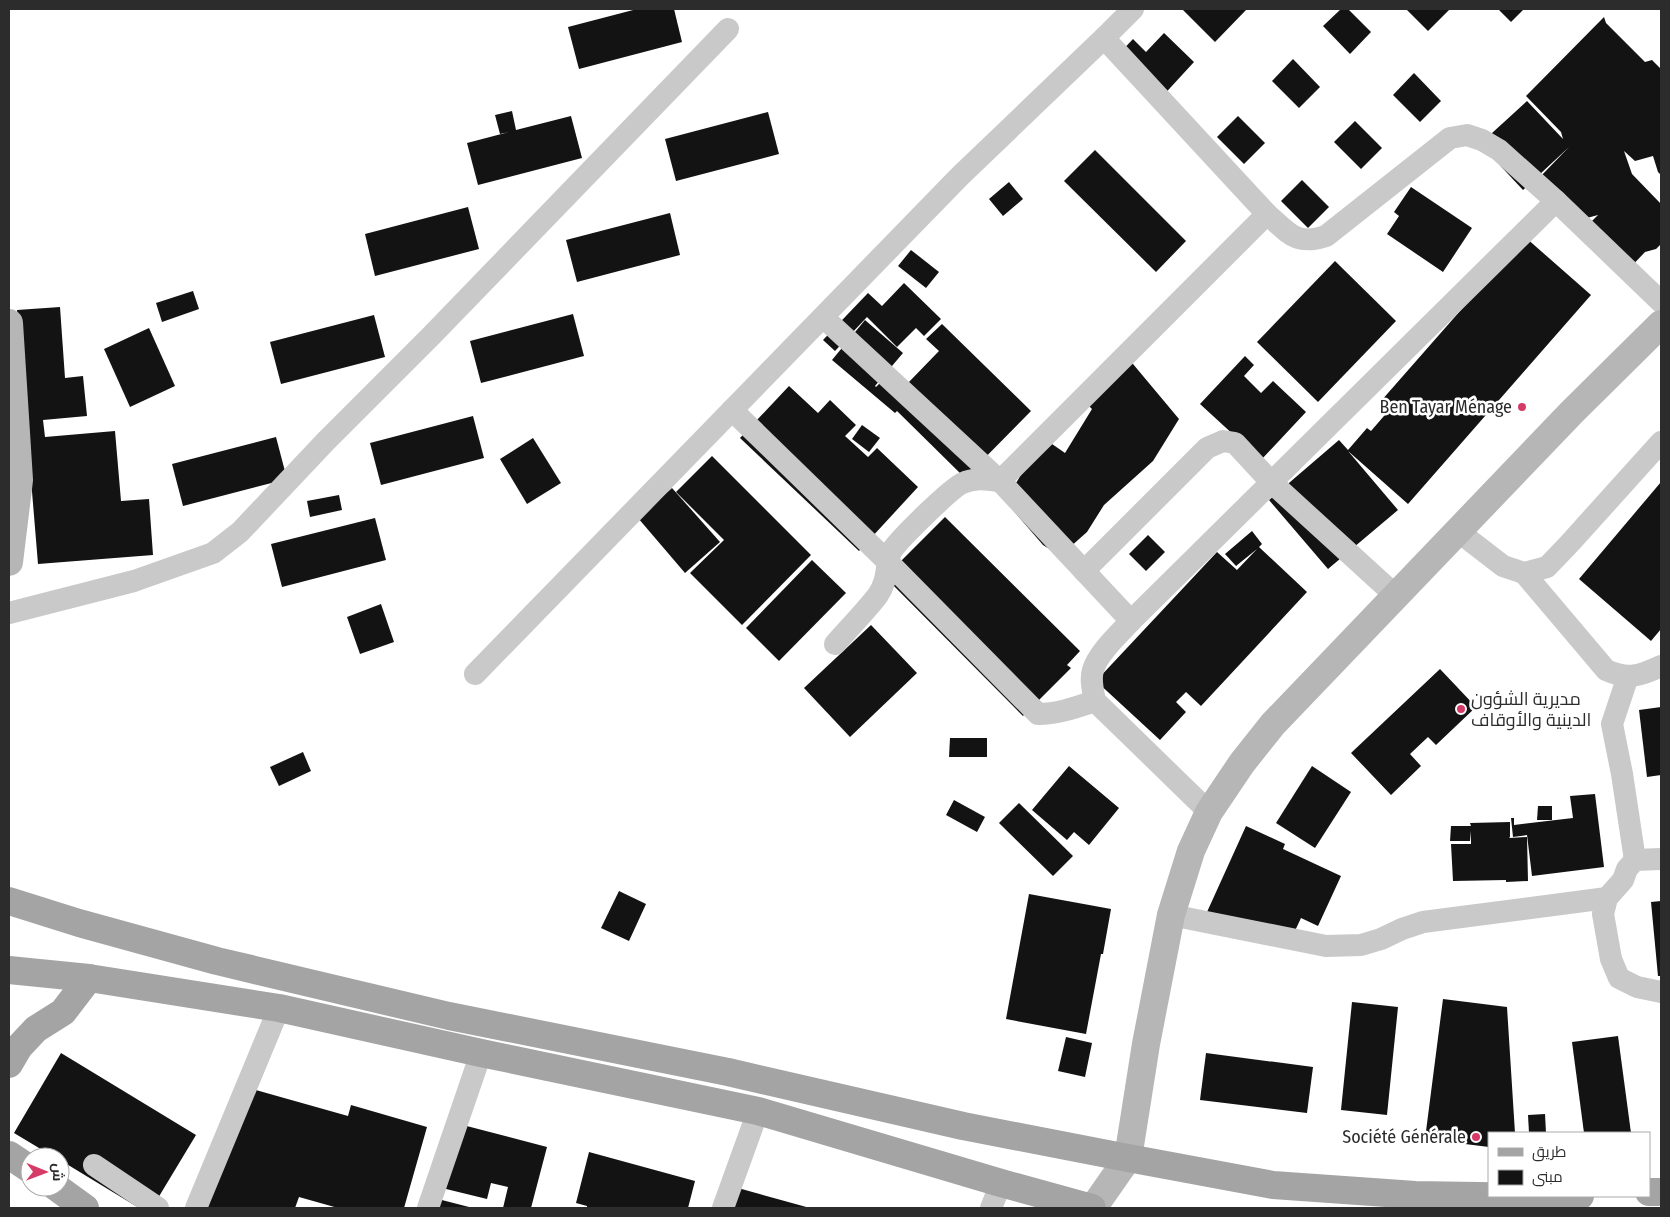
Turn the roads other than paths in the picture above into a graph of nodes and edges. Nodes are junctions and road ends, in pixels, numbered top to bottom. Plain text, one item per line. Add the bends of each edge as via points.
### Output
1 (1133, 9) edge
2 (728, 29) dead end
3 (1104, 38) junction
4 (1556, 201) junction
5 (1267, 214) junction
6 (1661, 302) edge
7 (824, 318) junction
8 (9, 323) edge
9 (1661, 324) edge
10 (732, 410) junction
11 (1661, 442) edge
12 (1000, 482) junction
13 (1271, 482) junction
14 (1459, 532) junction
15 (9, 562) edge
16 (889, 563) junction
17 (1084, 571) junction
18 (1524, 574) junction
19 (1396, 596) junction
20 (9, 613) edge
21 (1131, 621) junction
22 (835, 644) dead end
23 (1661, 666) edge
24 (475, 674) dead end
25 (1628, 676) junction
26 (1095, 701) junction
27 (1209, 812) junction
28 (1661, 859) edge
29 (1635, 860) junction
30 (1607, 898) junction
31 (9, 901) edge
32 (1171, 916) junction
33 (9, 970) edge
34 (88, 978) junction
35 (1661, 992) edge
36 (279, 1008) junction
37 (481, 1053) junction
38 (9, 1064) edge
39 (758, 1111) junction
40 (1128, 1158) junction
41 (94, 1165) dead end
42 (1001, 1183) junction
43 (1488, 1196) edge
44 (70, 1197) edge
45 (85, 1208) edge
46 (158, 1208) edge
47 (196, 1208) edge
48 (428, 1208) edge
49 (724, 1208) edge
50 (992, 1208) edge
51 (1093, 1208) edge

1 - 3 street
2 - 20 street via 240,532 213,552 134,581
3 - 5 street
3 - 7 street via 960,176
4 - 5 street via 1499,150 1466,135 1450,138 1326,236 1303,240 1291,236
4 - 6 street
4 - 13 street
5 - 12 street
7 - 10 street
7 - 12 street
8 - 15 main road via 19,480
9 - 14 main road via 1572,412
10 - 16 street
10 - 24 street
11 - 18 street via 1546,567
12 - 16 street via 978,478 962,483 897,544
12 - 17 street
13 - 17 street via 1235,443 1222,441 1207,448
13 - 19 street
13 - 21 street
14 - 18 street via 1503,566
14 - 19 main road
16 - 22 street via 877,595
16 - 26 street via 1038,714 1063,711
17 - 21 street
18 - 25 street via 1606,670 1618,676
19 - 27 main road via 1273,724
21 - 26 street via 1110,643 1093,670
23 - 25 street via 1645,674
25 - 29 street via 1612,724
26 - 27 street
27 - 32 main road via 1190,851
28 - 29 street
29 - 30 street
30 - 32 street via 1423,922 1361,945 1326,946
30 - 35 street via 1603,914 1606,937 1619,978 1637,987
31 - 40 main road via 217,961 449,1016
32 - 40 main road
33 - 34 main road
34 - 36 main road
34 - 38 main road via 63,1012 36,1029 18,1046
36 - 37 main road
36 - 47 street
37 - 39 main road
37 - 48 street
39 - 42 main road
39 - 49 street
40 - 43 main road via 1273,1185 1415,1195
40 - 51 main road
41 - 46 street
42 - 50 street
42 - 51 main road
44 - 45 main road

